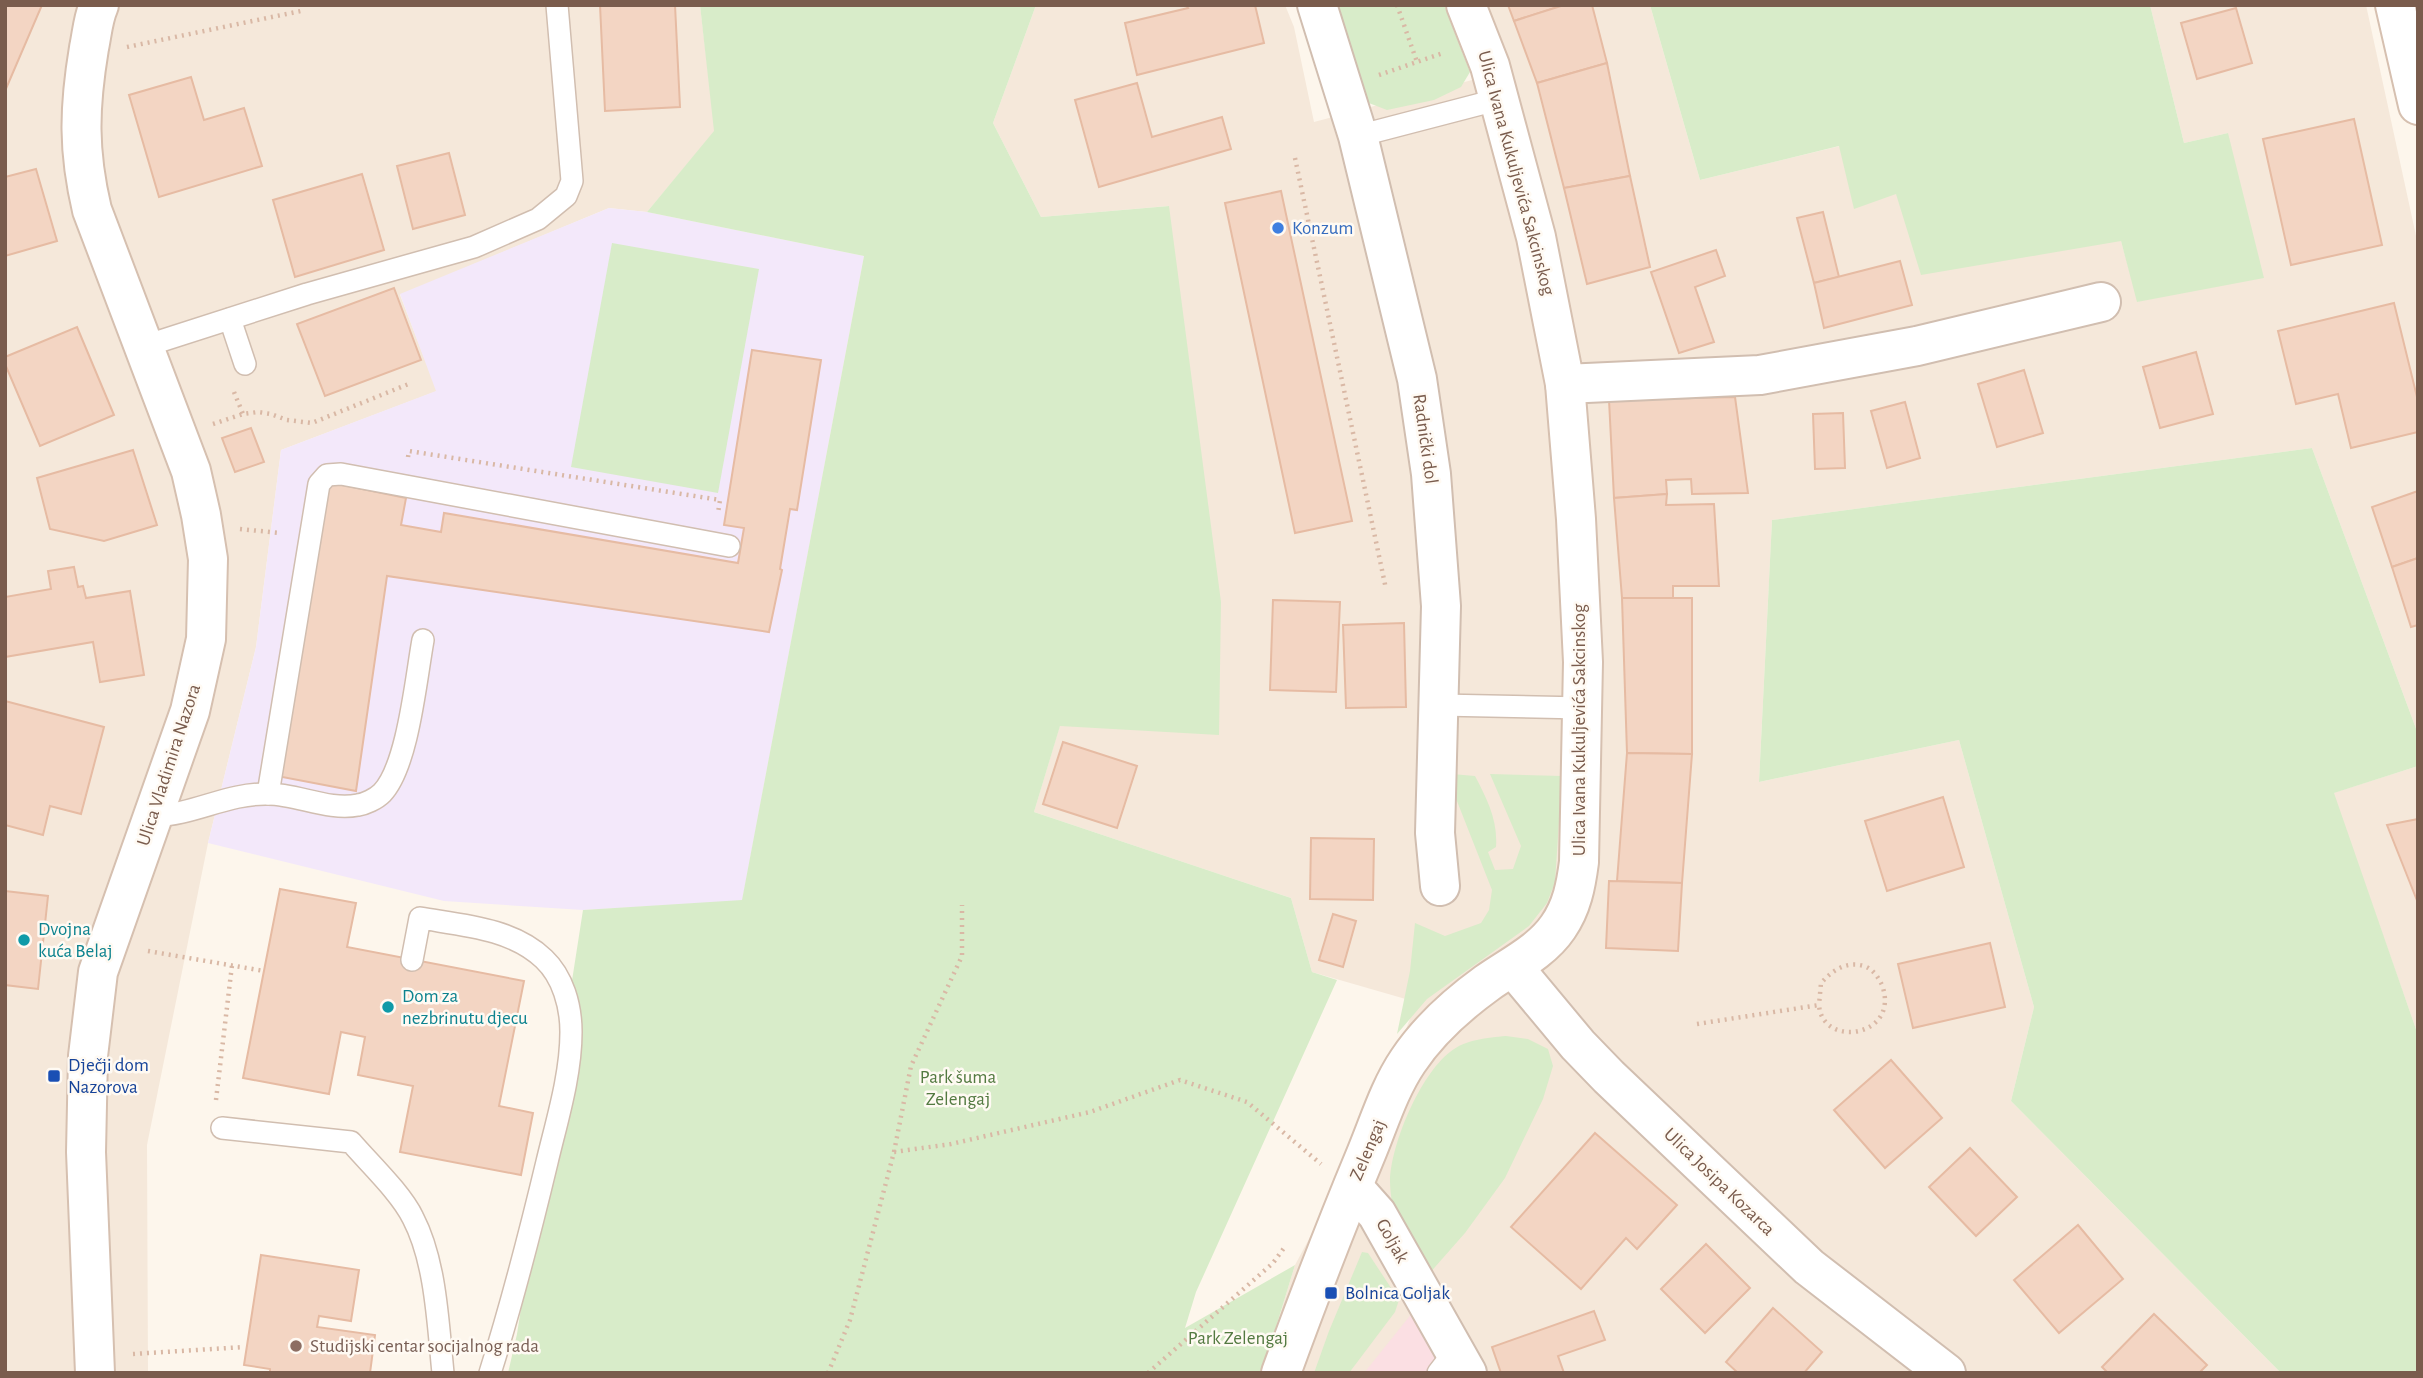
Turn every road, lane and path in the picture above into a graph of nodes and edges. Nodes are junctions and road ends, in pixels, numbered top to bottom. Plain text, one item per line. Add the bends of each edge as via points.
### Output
1 (99, 5) edge
2 (557, 5) edge
3 (1317, 5) edge
4 (1396, 5) edge
5 (1466, 5) edge
6 (2395, 5) edge
7 (301, 11) dead end
8 (1480, 41) junction
9 (126, 48) dead end
10 (1417, 62) junction
11 (1343, 88) junction
12 (1500, 99) junction
13 (2418, 105) edge
14 (1358, 136) junction
15 (1295, 158) dead end
16 (2101, 302) dead end
17 (230, 319) junction
18 (145, 346) junction
19 (245, 364) dead end
20 (411, 383) dead end
21 (1565, 384) junction
22 (236, 397) dead end
23 (243, 414) junction
24 (211, 424) dead end
25 (402, 485) junction
26 (246, 529) dead end
27 (292, 534) dead end
28 (721, 545) joint
29 (1386, 589) dead end
30 (423, 639) dead end
31 (1440, 705) junction
32 (1583, 708) junction
33 (268, 794) junction
34 (153, 816) junction
35 (1440, 886) dead end
36 (962, 905) dead end
37 (136, 949) dead end
38 (412, 960) dead end
39 (232, 965) junction
40 (1513, 967) junction
41 (264, 971) dead end
42 (1819, 1005) junction
43 (1697, 1024) dead end
44 (222, 1128) joint
45 (894, 1152) junction
46 (1340, 1178) junction
47 (1289, 1241) dead end
48 (244, 1346) dead end
49 (111, 1364) edge
50 (1453, 1366) edge
51 (443, 1373) edge
52 (490, 1373) edge
53 (828, 1373) edge
54 (1148, 1373) edge
55 (1281, 1373) edge
56 (1946, 1373) edge

1 - 18 street, Ulica Vladimira Nazora via 82,90 82,157 92,210
2 - 17 lane via 572,181 566,196 538,219 474,247
3 - 11 street, Radnički dol
4 - 10 path
5 - 8 street, Ulica Ivana Kukuljevića Sakcinskog
6 - 13 street
7 - 9 path
8 - 10 path
8 - 12 street, Ulica Ivana Kukuljevića Sakcinskog
10 - 11 path
11 - 14 street, Radnički dol
12 - 14 lane
12 - 21 street, Ulica Ivana Kukuljevića Sakcinskog via 1536,237
14 - 31 street, Radnički dol via 1417,379 1431,474 1441,606
15 - 29 path
16 - 21 street via 1917,346 1760,375
17 - 18 lane
17 - 19 lane
18 - 34 street, Ulica Vladimira Nazora via 191,471 208,559 206,639 190,711
20 - 23 path via 312,423 271,414
21 - 32 street, Ulica Ivana Kukuljevića Sakcinskog
22 - 23 path
23 - 24 path
25 - 28 lane
25 - 28 path via 409,451 720,500
25 - 33 lane via 341,474 327,475 319,484
26 - 27 path
30 - 33 lane via 401,756 380,795 357,806
31 - 32 lane
31 - 35 street, Radnički dol via 1434,833
32 - 40 street, Ulica Ivana Kukuljevića Sakcinskog via 1576,888 1557,929
33 - 34 lane
34 - 49 street, Ulica Vladimira Nazora via 98,972 90,1044 86,1152
36 - 45 path via 962,956 911,1066
37 - 39 path
38 - 52 lane via 420,918 499,932 544,959 565,994 571,1029 562,1102 515,1295
39 - 41 path
39 - 44 path via 213,1125
40 - 46 street, Zelengaj via 1487,983 1427,1037 1407,1062
40 - 56 street, Ulica Josipa Kozarca via 1609,1077 1809,1267
42 - 42 path via 1830,1027 1858,1032 1879,1019 1885,993 1876,974 1850,965 1821,982
42 - 43 path
44 - 51 lane via 351,1142 412,1215 420,1233 429,1265
45 - 46 path via 1090,1112 1180,1080 1247,1102
45 - 53 path via 850,1320
46 - 50 street, Goljak via 1377,1214
46 - 55 street, Zelengaj
47 - 54 path via 1272,1263
48 - 49 path

